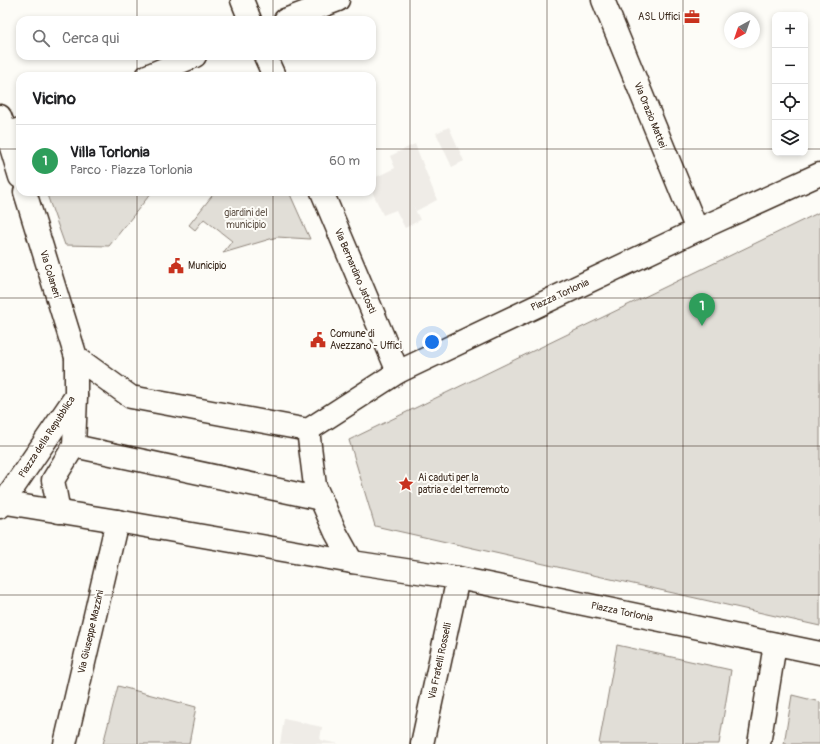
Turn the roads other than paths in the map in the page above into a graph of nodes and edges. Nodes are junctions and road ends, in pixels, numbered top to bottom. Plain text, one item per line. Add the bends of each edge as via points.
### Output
1 (242, 0) edge
2 (338, 0) edge
3 (603, 0) edge
4 (248, 16) edge
5 (295, 16) edge
6 (185, 60) edge
7 (267, 60) edge
8 (157, 72) edge
9 (272, 72) edge
10 (7, 129) edge
11 (16, 162) edge
12 (820, 174) edge
13 (26, 196) edge
14 (324, 196) edge
15 (697, 230) junction
16 (76, 357) junction
17 (398, 372) junction
18 (76, 396) junction
19 (308, 430) junction
20 (74, 446) junction
21 (321, 499) junction
22 (1, 504) edge
23 (59, 512) junction
24 (117, 521) junction
25 (352, 562) junction
26 (458, 578) junction
27 (775, 644) junction
28 (820, 653) edge
29 (65, 744) edge
30 (422, 744) edge
31 (759, 744) edge

1 - 4 street
2 - 5 street
3 - 15 street, Via Orazio Mattei
6 - 8 street
7 - 9 street
10 - 11 street
12 - 15 street, Piazza Torlonia
13 - 16 street, Via Colaneri
14 - 17 street, Via Bernardino Jatosti
15 - 17 street, Piazza Torlonia
16 - 18 street, Piazza della Repubblica
16 - 19 street via 131,397
17 - 19 street, Piazza Torlonia
18 - 20 street
18 - 22 street, Piazza della Repubblica
19 - 21 street via 316,486
20 - 21 street
20 - 23 street via 53,480
21 - 25 street
22 - 23 street, Piazza della Repubblica
23 - 24 street, Piazza della Repubblica
24 - 25 street, Piazza della Repubblica
24 - 29 street, Via Giuseppe Mazzini
25 - 26 street, Piazza Torlonia
26 - 27 street, Piazza Torlonia
26 - 30 street, Via Fratelli Rosselli
27 - 28 street, Piazza Torlonia
27 - 31 street

